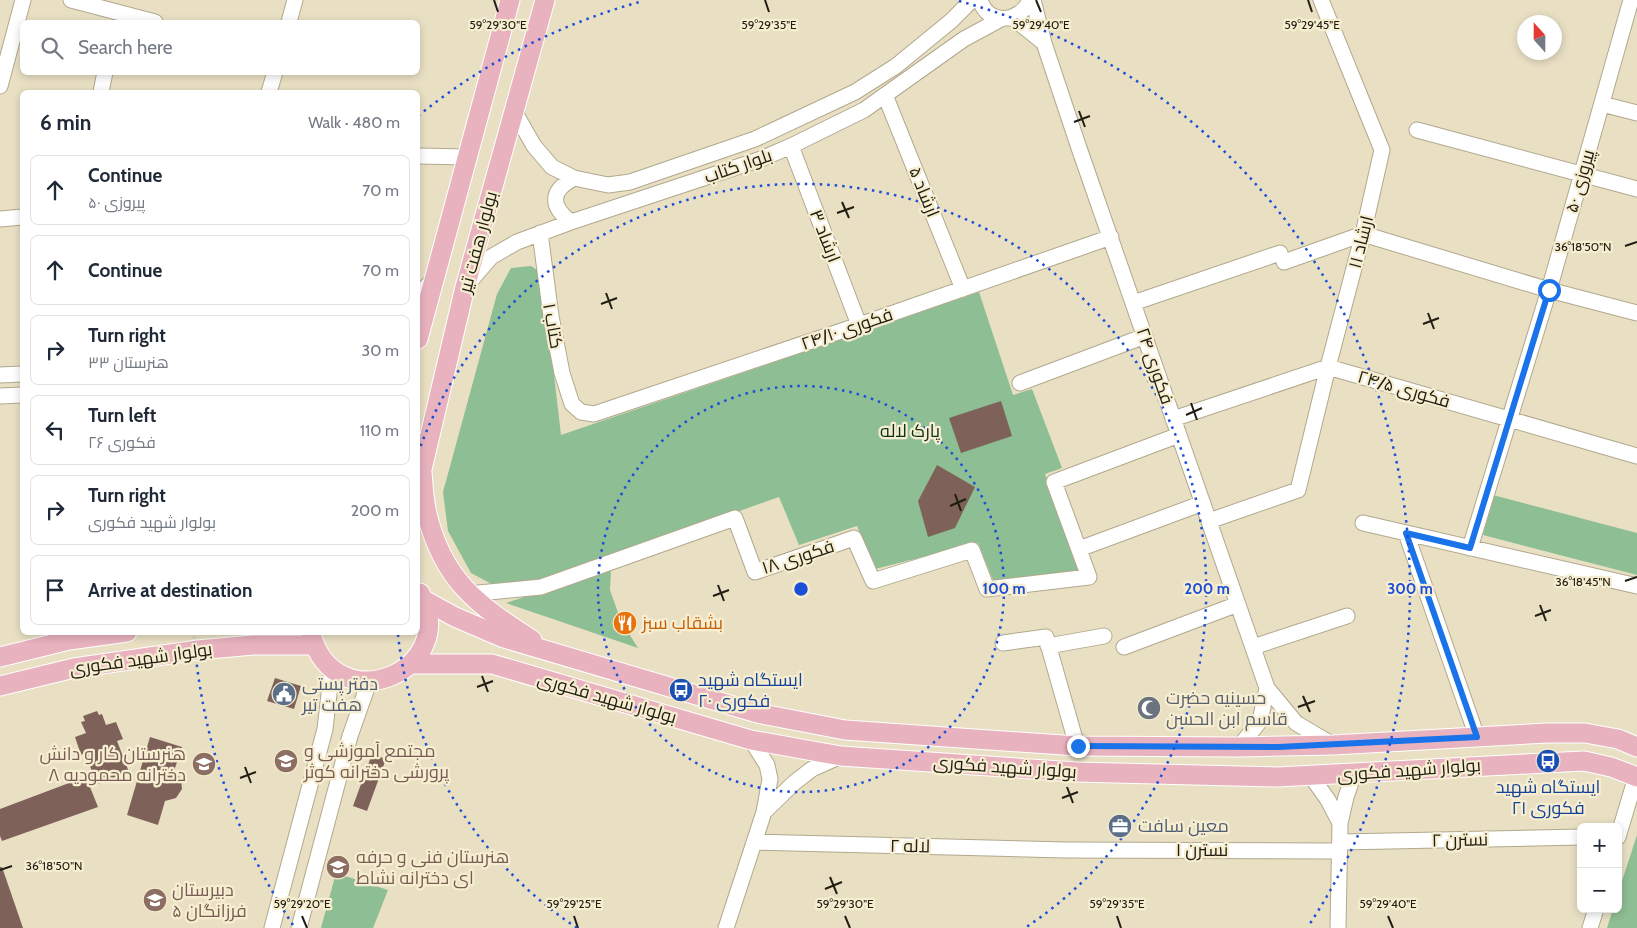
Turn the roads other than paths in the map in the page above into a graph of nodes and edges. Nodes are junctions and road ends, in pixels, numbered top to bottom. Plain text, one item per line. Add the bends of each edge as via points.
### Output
1 (22, 0) edge
2 (71, 0) edge
3 (295, 0) edge
4 (510, 0) edge
5 (544, 0) edge
6 (972, 0) edge
7 (980, 0) edge
8 (1031, 0) edge
9 (1321, 0) edge
10 (1631, 0) edge
11 (116, 17) edge
12 (1007, 18) junction
13 (139, 20) edge
14 (290, 20) edge
15 (1044, 43) junction
16 (104, 75) edge
17 (274, 75) edge
18 (0, 86) edge
19 (101, 90) edge
20 (270, 90) edge
21 (885, 95) junction
22 (1602, 104) junction
23 (514, 111) junction
24 (1637, 113) edge
25 (1417, 130) dead end
26 (791, 146) junction
27 (420, 156) edge
28 (468, 157) junction
29 (1582, 174) junction
30 (574, 178) junction
31 (1637, 189) edge
32 (20, 217) edge
33 (0, 219) edge
34 (571, 222) junction
35 (540, 234) junction
36 (1363, 234) junction
37 (1110, 237) junction
38 (435, 278) junction
39 (465, 287) junction
40 (963, 289) junction
41 (1549, 290) junction
42 (420, 293) edge
43 (1133, 303) junction
44 (1637, 313) edge
45 (859, 325) junction
46 (420, 332) edge
47 (1145, 336) junction
48 (1328, 367) junction
49 (20, 374) edge
50 (0, 375) edge
51 (1020, 383) dead end
52 (20, 395) edge
53 (0, 396) edge
54 (581, 412) joint
55 (1510, 418) junction
56 (1173, 419) junction
57 (1179, 435) junction
58 (1637, 456) edge
59 (420, 474) edge
60 (420, 482) edge
61 (1203, 503) junction
62 (1209, 521) junction
63 (1363, 523) dead end
64 (1406, 533) junction
65 (1470, 548) junction
66 (1078, 550) junction
67 (1637, 586) edge
68 (421, 594) edge
69 (468, 594) junction
70 (1238, 604) junction
71 (1347, 616) dead end
72 (83, 635) edge
73 (68, 636) edge
74 (1104, 636) dead end
75 (504, 638) junction
76 (313, 639) edge
77 (1047, 641) junction
78 (1003, 643) dead end
79 (1124, 646) dead end
80 (1253, 647) junction
81 (552, 653) junction
82 (0, 657) edge
83 (412, 664) junction
84 (492, 664) junction
85 (332, 668) junction
86 (370, 682) junction
87 (0, 686) edge
88 (1267, 688) junction
89 (1477, 737) junction
90 (752, 740) junction
91 (1333, 745) junction
92 (1078, 746) junction
93 (1637, 747) edge
94 (1239, 748) junction
95 (842, 756) junction
96 (1354, 774) junction
97 (1312, 776) junction
98 (1636, 777) edge
99 (764, 812) junction
100 (1340, 823) junction
101 (1622, 823) edge
102 (1577, 837) edge
103 (754, 842) junction
104 (1340, 847) junction
105 (1065, 850) joint
106 (1595, 913) edge
107 (274, 922) edge
108 (299, 926) edge
109 (726, 928) edge
110 (1338, 928) edge
111 (1590, 928) edge

1 - 18 street
2 - 11 street
3 - 14 street
4 - 28 main road, بولوار هفت تیر
5 - 23 main road, بولوار هفت تیر
6 - 30 street, بلوار کتاب via 896,66 855,92 755,139 630,182 608,185
7 - 12 street via 990,15
8 - 12 street, بلوار کتاب via 1024,10
8 - 15 street, فکوری ۲۴
9 - 36 street, ارشاد ۱۱ via 1382,150
10 - 22 street, پیروزی ۵۰
11 - 13 street
12 - 15 street
12 - 21 street, بلوار کتاب via 964,39
15 - 37 street, فکوری ۲۴
16 - 19 street
17 - 20 street
21 - 26 street, بلوار کتاب via 864,110
21 - 40 street, ارشاد ۵
22 - 24 street
22 - 29 street, پیروزی ۵۰
23 - 30 street, بلوار کتاب via 534,146 552,167
23 - 39 main road, بولوار هفت تیر
25 - 29 street
26 - 34 street, بلوار کتاب
26 - 45 street, ارشاد ۳
27 - 28 street
28 - 38 main road, بولوار هفت تیر
29 - 31 street
29 - 41 street, پیروزی ۵۰
30 - 34 street via 561,185 555,199 559,213
32 - 33 street
34 - 35 street, بلوار کتاب
35 - 39 street, بلوار کتاب via 517,242 491,258
35 - 54 street, کتاب ۱ via 550,316 562,373 572,404
36 - 41 street
36 - 43 street
36 - 48 street, ارشاد ۱۱
37 - 40 street, فکوری ۲۴/۱۰
37 - 43 street, فکوری ۲۴
38 - 42 street
38 - 46 main road, بولوار هفت تیر
39 - 59 main road, بولوار هفت تیر
40 - 45 street, فکوری ۲۴/۱۰
41 - 44 street
41 - 55 street, پیروزی ۵۰
43 - 47 street, فکوری ۲۴
45 - 54 street, فکوری ۲۴/۱۰ via 594,414
47 - 51 street
47 - 56 street, فکوری ۲۴
48 - 55 street, فکوری ۲۴/۵
48 - 56 street
48 - 62 street, ارشاد ۱۱ via 1298,490
49 - 50 street
52 - 53 street
55 - 58 street, فکوری ۲۴/۵
55 - 65 street, پیروزی ۵۰
56 - 57 street, فکوری ۲۴
57 - 61 street, فکوری ۲۴
57 - 66 street via 1054,482
60 - 69 main road via 436,544 450,571
61 - 62 street, فکوری ۲۴
61 - 66 street
62 - 70 street, فکوری ۲۴
63 - 64 street
64 - 65 street
64 - 89 street
65 - 67 street
66 - 69 street, فکوری ١٨ via 1089,577 987,589 972,550 873,581 854,538 755,572 736,518 541,587
68 - 75 main road, بولوار شهید فکوری via 456,617
68 - 83 main road via 428,616 428,634
69 - 81 main road
70 - 79 street
70 - 80 street, فکوری ۲۴
71 - 80 street
72 - 73 main road, بولوار شهید فکوری
73 - 82 main road, بولوار شهید فکوری
74 - 77 street
75 - 81 main road, بولوار شهید فکوری
75 - 84 main road via 494,639 487,646 486,656
76 - 85 main road via 322,658
76 - 87 main road, بولوار شهید فکوری via 198,650 74,668
77 - 78 street
77 - 92 street
80 - 88 street, فکوری ۲۴
81 - 92 main road, بولوار شهید فکوری via 757,713 845,730
83 - 84 main road, بولوار شهید فکوری
83 - 86 main road via 385,680
84 - 90 main road, بولوار شهید فکوری
85 - 86 main road via 344,676
85 - 107 street via 325,729
86 - 108 street via 350,736
88 - 91 street via 1296,723
88 - 94 street via 1260,721
89 - 91 main road, بولوار شهید فکوری
89 - 93 main road, بولوار شهید فکوری via 1585,733 1618,739
90 - 95 main road, بولوار شهید فکوری
90 - 99 street via 767,765 770,779
91 - 94 main road, بولوار شهید فکوری
92 - 94 main road, بولوار شهید فکوری
95 - 97 main road, بولوار شهید فکوری via 1076,772 1277,778
95 - 99 street via 812,769
96 - 97 main road, بولوار شهید فکوری
96 - 98 main road, بولوار شهید فکوری via 1584,761
96 - 100 street
97 - 100 street
98 - 101 street
99 - 103 street
100 - 104 street
102 - 104 street, نسترن ۲
103 - 105 street, لاله ۲
103 - 109 street
104 - 105 street, نسترن ۱
104 - 110 street
106 - 111 street
107 - 108 street

